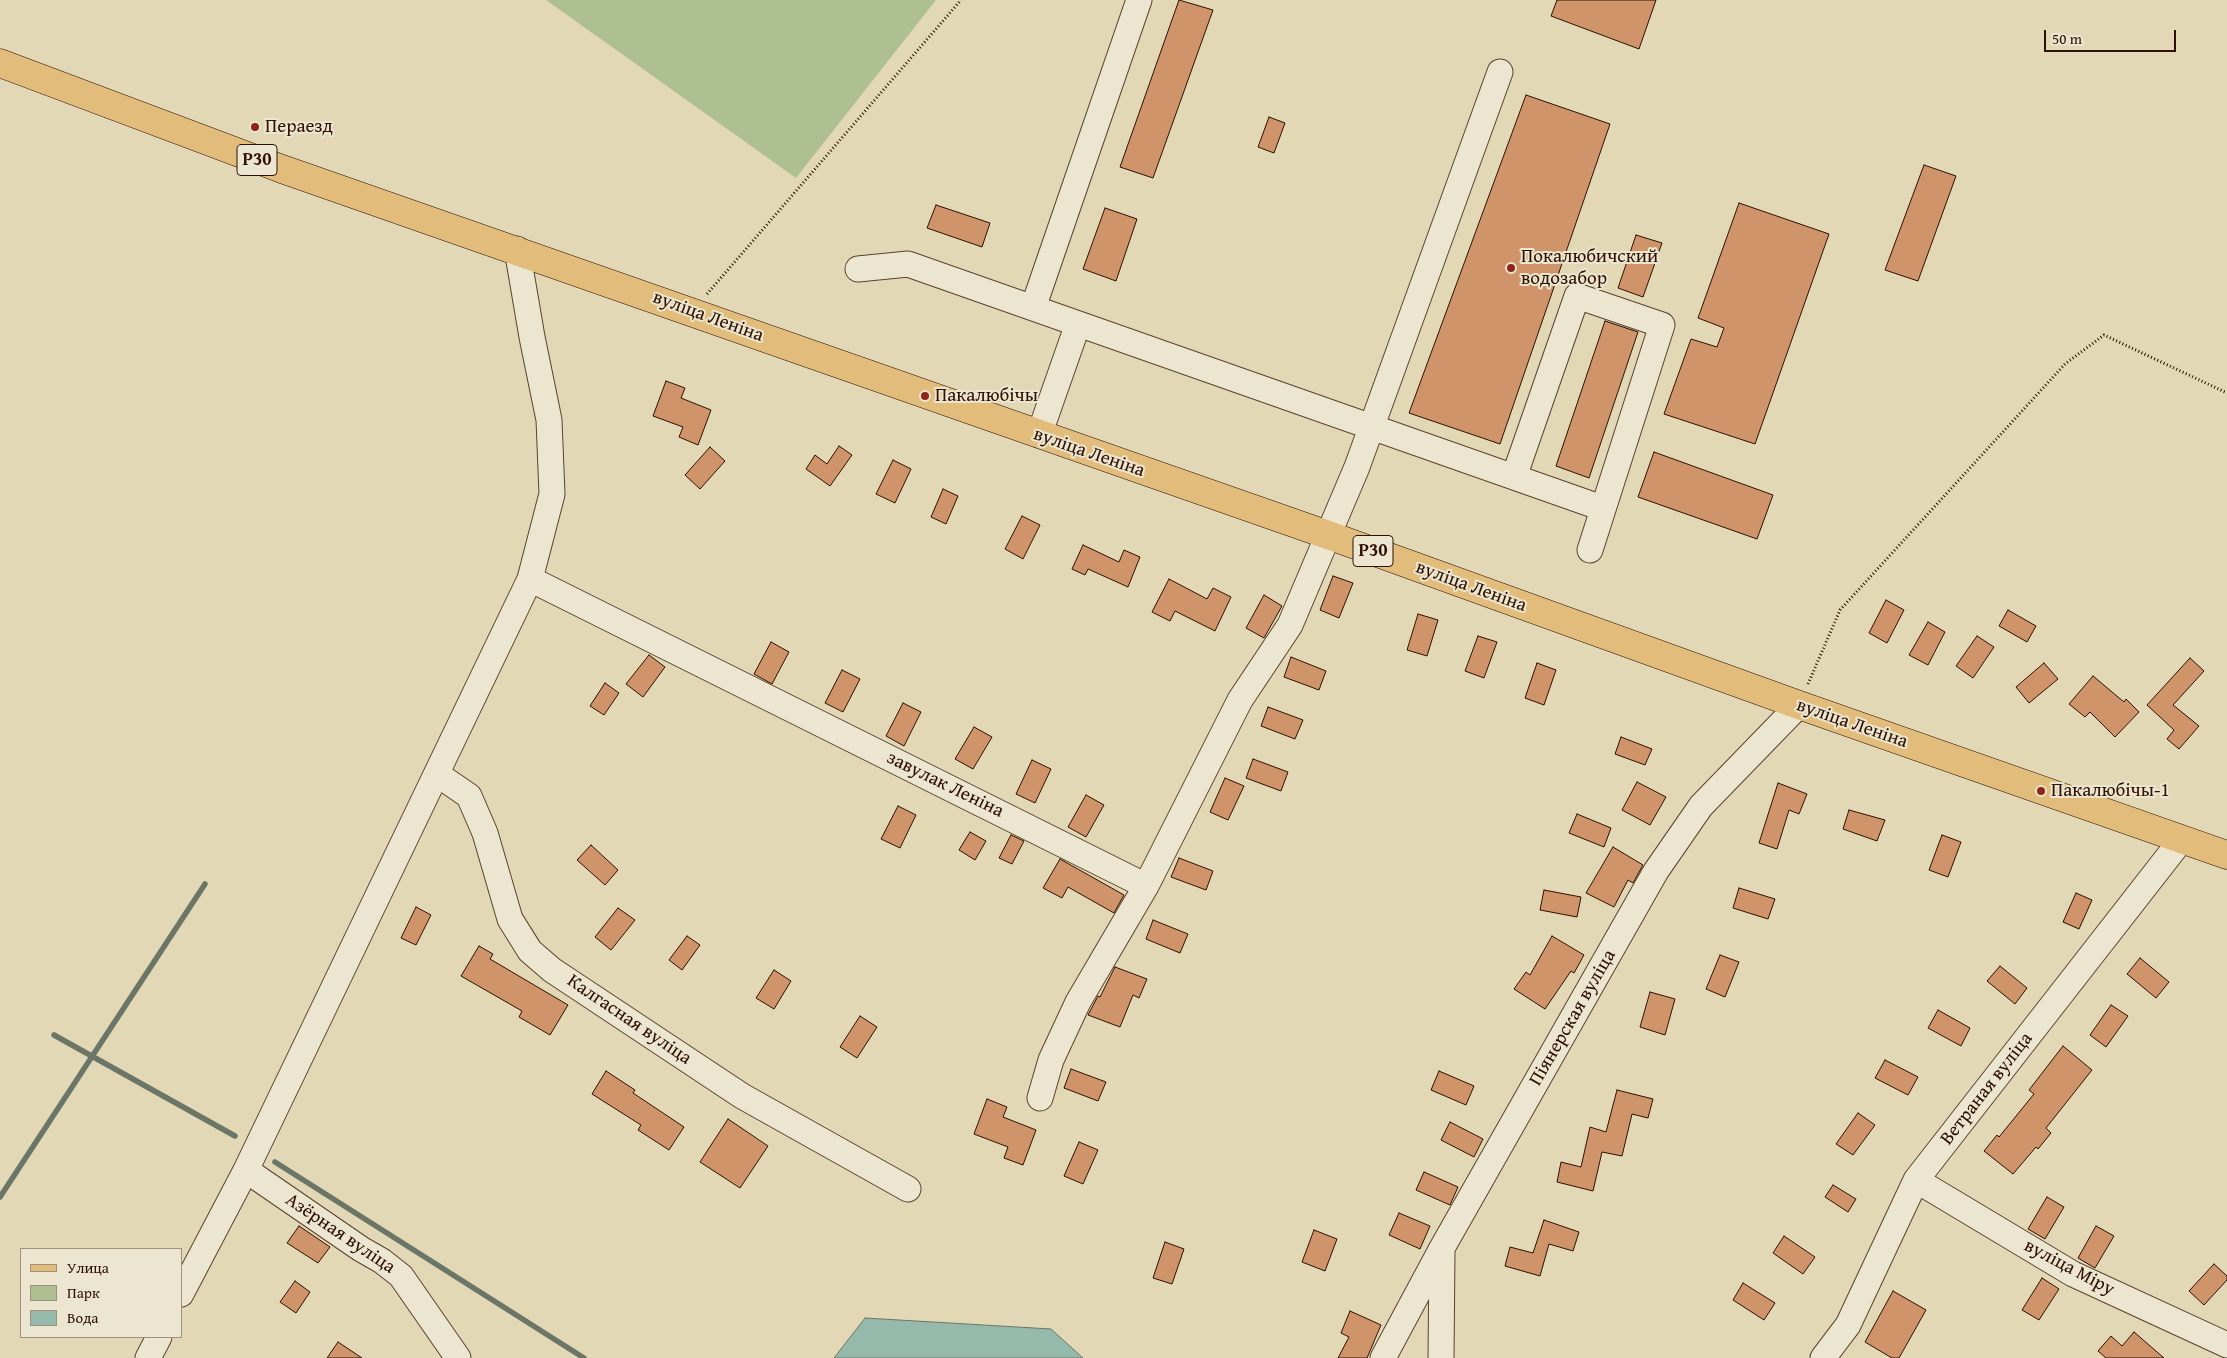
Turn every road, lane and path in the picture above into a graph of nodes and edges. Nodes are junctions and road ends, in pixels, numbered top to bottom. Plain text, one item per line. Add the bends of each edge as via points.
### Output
1 (961, 0) edge
2 (1139, 0) edge
3 (0, 63) edge
4 (1500, 72) dead end
5 (518, 249) junction
6 (858, 269) dead end
7 (1033, 308) junction
8 (692, 311) junction
9 (1078, 324) junction
10 (2227, 393) edge
11 (1372, 427) junction
12 (1039, 436) junction
13 (1514, 477) junction
14 (1602, 508) junction
15 (1328, 535) junction
16 (1590, 550) dead end
17 (530, 579) junction
18 (1799, 705) junction
19 (437, 774) junction
20 (2182, 839) junction
21 (2227, 855) edge
22 (1146, 886) junction
23 (1040, 1098) dead end
24 (246, 1170) junction
25 (1916, 1180) junction
26 (908, 1190) dead end
27 (1442, 1248) junction
28 (182, 1292) edge
29 (158, 1338) edge
30 (2227, 1345) edge
31 (148, 1358) edge
32 (458, 1358) edge
33 (1383, 1358) edge
34 (1441, 1358) edge
35 (1823, 1358) edge

1 - 8 path
2 - 7 street
3 - 5 main road, Р30 via 282,169
4 - 11 street
5 - 8 main road, вуліца Леніна / Р30
5 - 17 street via 550,430 552,494
6 - 7 street via 908,264
7 - 9 street
8 - 12 main road, вуліца Леніна / Р30
9 - 11 street
9 - 12 street
10 - 18 path via 2104,335 2065,364 1840,610
11 - 13 street
11 - 15 street
12 - 15 main road, вуліца Леніна / Р30
13 - 14 street
13 - 14 street via 1578,296 1662,325
14 - 16 street
15 - 18 main road, вуліца Леніна / Р30
15 - 22 street via 1290,626 1240,700
17 - 19 street
17 - 22 street, завулак Леніна
18 - 20 main road, вуліца Леніна / Р30
18 - 27 street, Піянерская вуліца via 1701,806 1656,871
19 - 24 street
19 - 26 street, Калгасная вуліца via 469,796 485,833 510,919 530,951 552,970 742,1096
20 - 21 main road, вуліца Леніна / Р30
20 - 25 street, Ветраная вуліца
22 - 23 street via 1078,1002 1050,1060
24 - 28 street
24 - 32 street, Азёрная вуліца via 401,1276
25 - 30 street, вуліца Міру via 2073,1274
25 - 35 street, Ветраная вуліца via 1848,1325
27 - 33 street, Піянерская вуліца
27 - 34 street
29 - 31 street

